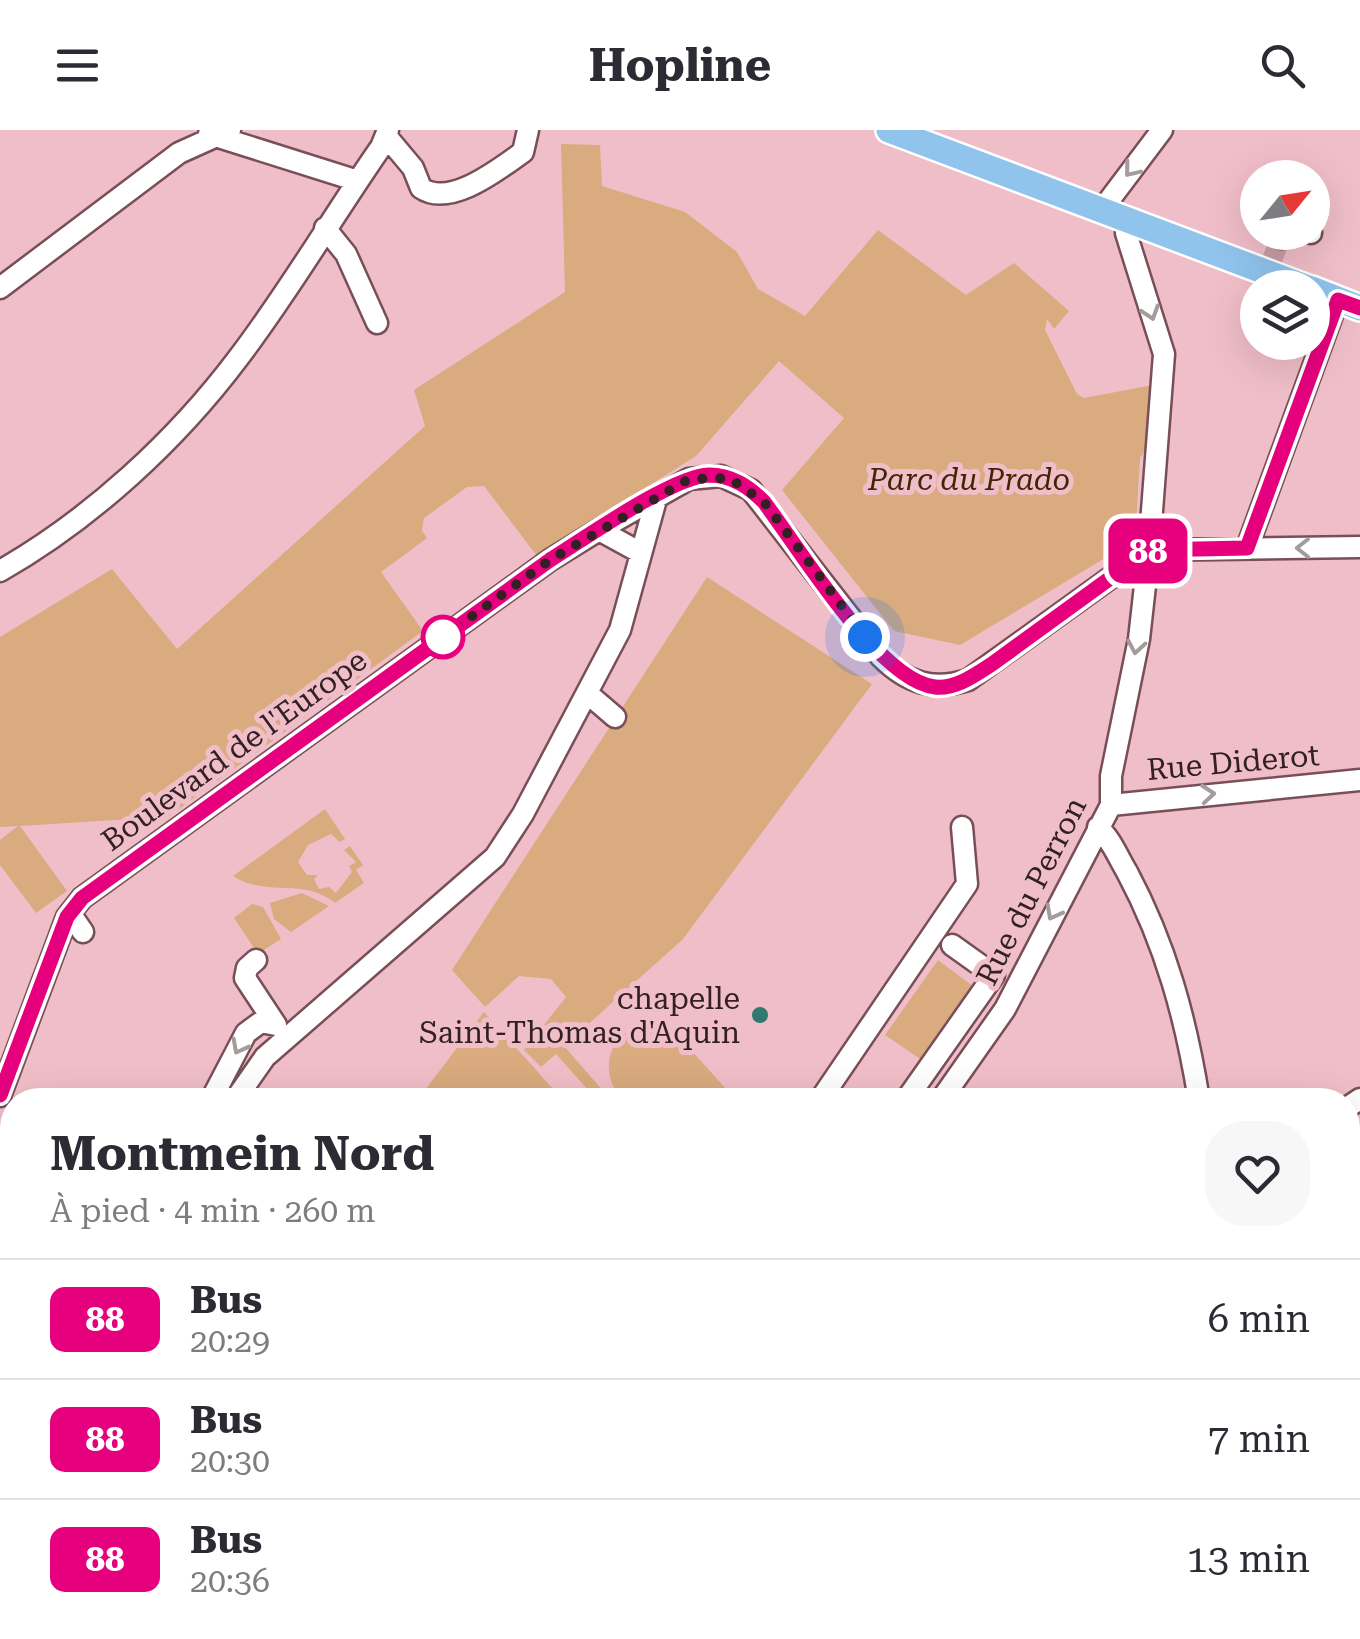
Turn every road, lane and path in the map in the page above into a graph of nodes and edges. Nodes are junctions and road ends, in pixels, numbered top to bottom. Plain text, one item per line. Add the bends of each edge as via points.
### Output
1 (528, 130) edge
2 (1162, 130) edge
3 (213, 132) edge
4 (903, 132) edge
5 (388, 134) edge
6 (358, 181) junction
7 (1113, 215) junction
8 (325, 228) junction
9 (1275, 270) edge
10 (0, 288) edge
11 (1349, 304) edge
12 (377, 323) dead end
13 (657, 496) junction
14 (599, 530) junction
15 (1360, 547) edge
16 (1247, 548) junction
17 (1149, 550) junction
18 (641, 554) junction
19 (0, 571) edge
20 (1109, 580) junction
21 (1143, 588) junction
22 (587, 692) junction
23 (616, 717) dead end
24 (1360, 780) edge
25 (1111, 805) junction
26 (962, 827) dead end
27 (1098, 827) junction
28 (70, 913) junction
29 (83, 932) dead end
30 (943, 940) junction
31 (256, 960) dead end
32 (281, 1032) junction
33 (7, 1088) edge
34 (217, 1088) edge
35 (243, 1088) edge
36 (829, 1088) edge
37 (914, 1088) edge
38 (948, 1088) edge
39 (1197, 1088) edge

1 - 5 street via 522,152 442,194 421,188
2 -> 7 street
3 - 6 street
3 - 10 street
4 - 7 main road
5 - 6 street
6 - 8 street
7 - 9 main road
7 -> 17 street, Rue du Perron via 1164,354
8 - 12 street via 346,254
8 - 19 street via 259,312 239,358 124,481
11 - 16 street
13 - 14 street, Boulevard de l'Europe
13 - 18 street
13 - 20 street, Boulevard de l'Europe via 704,476 743,484 764,502 880,657 932,687 968,680
14 - 18 street
14 - 28 street, Boulevard de l'Europe via 168,833
15 -> 16 street
16 - 17 street
17 - 20 street, Boulevard de l'Europe
17 - 21 street, Rue du Perron
18 - 22 street via 620,630
20 - 21 street via 1128,578
21 -> 25 street, Rue du Perron
22 - 23 street
22 - 32 street via 495,857
25 -> 24 street, Rue Diderot
25 - 27 street, Rue du Perron
26 - 30 street via 967,884
27 -> 38 street, Rue du Perron via 1005,1008
27 - 39 street via 1144,904 1169,964
28 - 29 street
28 - 33 street, Boulevard de l'Europe
30 - 36 street
30 - 37 street via 994,975
31 - 32 street via 245,978
32 -> 34 street via 260,1022 246,1032
32 - 35 street

